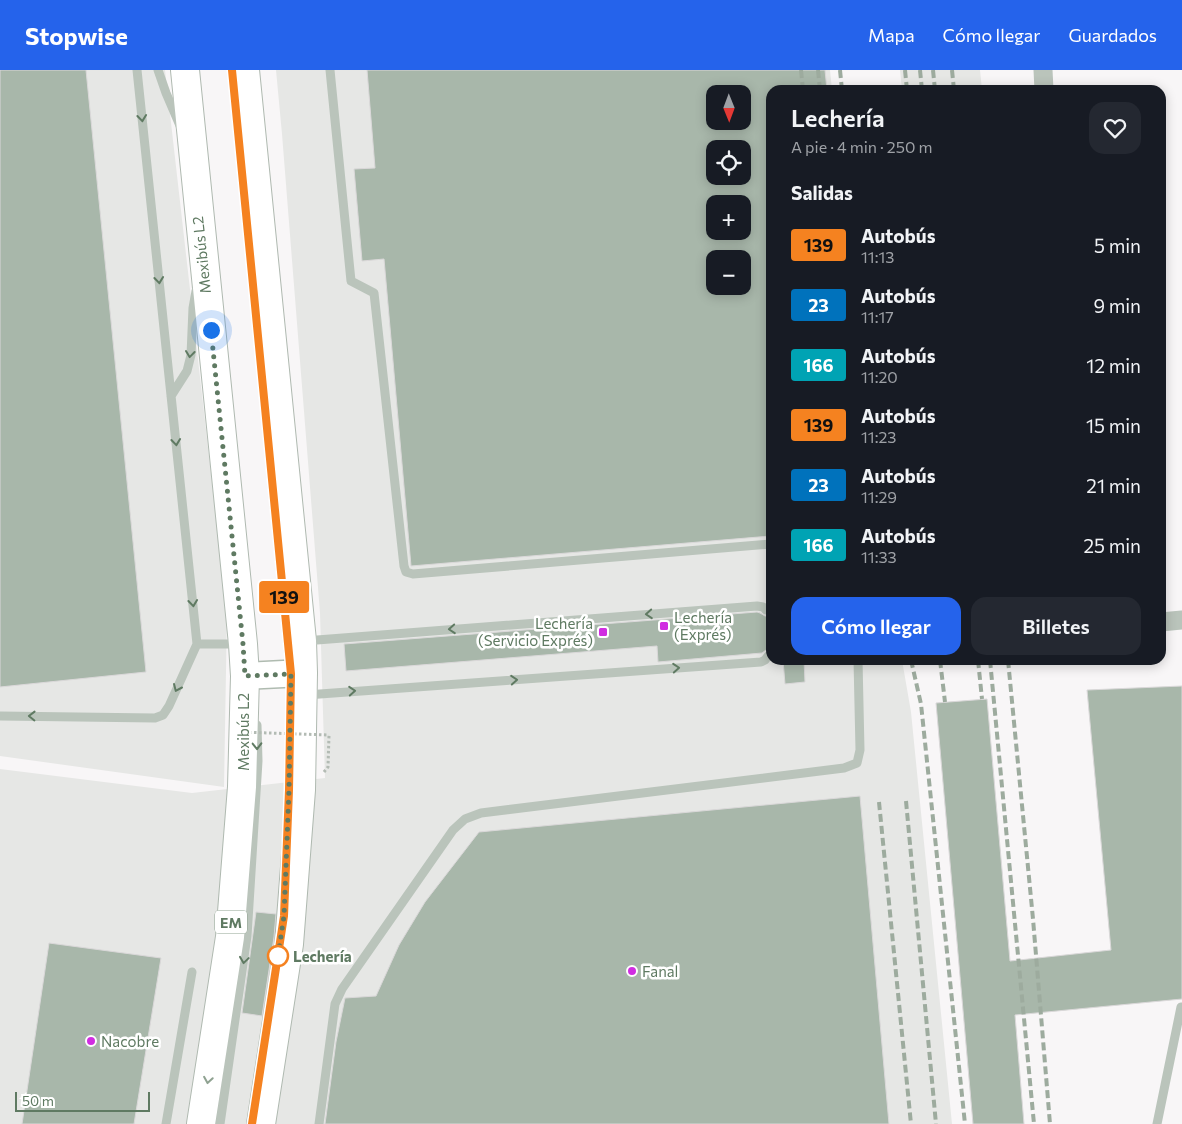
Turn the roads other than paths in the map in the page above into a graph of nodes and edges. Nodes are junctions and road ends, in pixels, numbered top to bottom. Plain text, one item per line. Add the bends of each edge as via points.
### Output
1 (137, 70) edge
2 (158, 70) edge
3 (185, 70) edge
4 (245, 70) edge
5 (330, 70) edge
6 (1043, 70) edge
7 (1044, 85) edge
8 (194, 161) junction
9 (204, 254) junction
10 (171, 396) junction
11 (269, 446) dead end
12 (766, 544) edge
13 (766, 610) dead end
14 (1182, 620) edge
15 (1166, 622) edge
16 (302, 641) junction
17 (198, 644) junction
18 (766, 659) edge
19 (858, 665) edge
20 (251, 670) junction
21 (297, 681) junction
22 (256, 714) dead end
23 (0, 716) edge
24 (287, 858) dead end
25 (192, 972) dead end
26 (1181, 1007) edge
27 (166, 1124) edge
28 (201, 1124) edge
29 (220, 1124) edge
30 (252, 1124) edge
31 (261, 1124) edge
32 (319, 1124) edge
33 (1158, 1124) edge

1 -> 10 lane
2 - 8 lane
3 - 8 main road, EM
4 - 16 main road
5 - 12 lane via 351,281 374,293 406,572 413,574
6 - 7 street
8 - 9 main road, EM
9 -> 10 lane via 193,308 191,355 187,371
9 - 20 main road, EM
10 -> 17 lane
11 - 21 lane
13 -> 16 lane via 757,606
14 - 15 street
16 - 21 main road
17 - 20 lane
17 -> 23 lane via 169,706 163,715 156,718
21 -> 18 lane via 761,662
19 - 32 lane via 860,750 857,763 844,768 481,813 465,819 453,830 342,989 335,1004
20 - 21 main road
20 -> 28 main road, EM via 230,937
21 - 31 main road via 301,790 289,944
22 -> 29 lane, Mexibús L2 via 258,761 247,936
24 - 30 lane via 284,916
25 - 27 lane
26 - 33 lane

